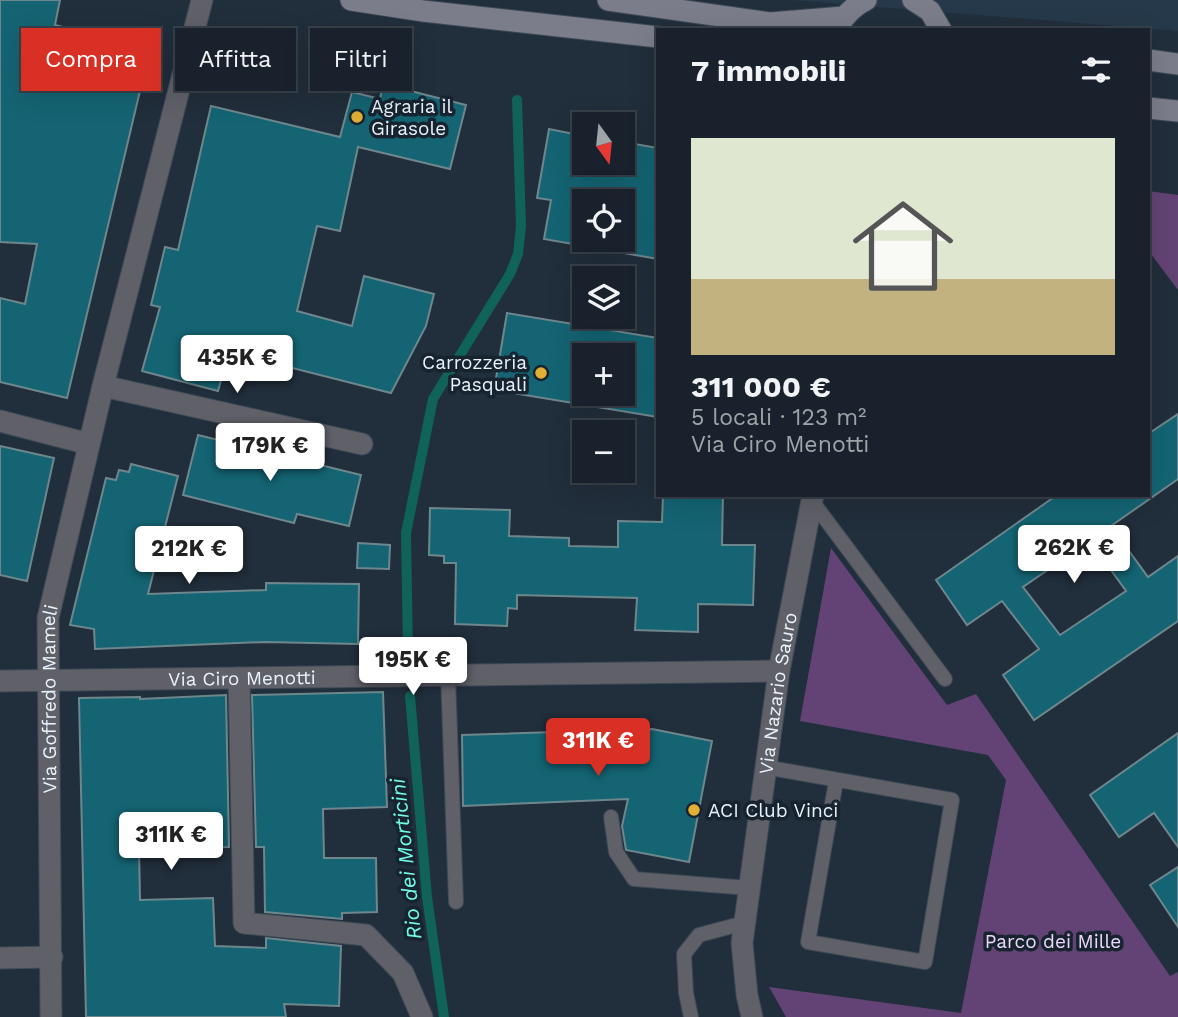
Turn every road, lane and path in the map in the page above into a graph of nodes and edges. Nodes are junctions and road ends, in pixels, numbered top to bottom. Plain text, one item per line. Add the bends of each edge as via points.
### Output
1 (202, 0) edge
2 (351, 0) edge
3 (608, 0) edge
4 (866, 0) edge
5 (916, 1) edge
6 (840, 23) edge
7 (946, 28) edge
8 (656, 37) edge
9 (1150, 60) edge
10 (1178, 64) edge
11 (1150, 108) edge
12 (1178, 111) edge
13 (103, 386) junction
14 (0, 421) edge
15 (89, 444) junction
16 (362, 444) dead end
17 (813, 498) edge
18 (779, 671) junction
19 (448, 675) junction
20 (239, 678) junction
21 (945, 678) dead end
22 (48, 680) junction
23 (0, 681) edge
24 (765, 767) junction
25 (835, 781) junction
26 (611, 817) dead end
27 (749, 888) junction
28 (456, 902) dead end
29 (744, 923) junction
30 (52, 957) junction
31 (0, 958) edge
32 (51, 1017) edge
33 (422, 1017) edge
34 (691, 1017) edge
35 (752, 1017) edge

1 - 13 street, Via Goffredo Mameli
2 - 8 main road
3 - 6 main road via 769,23
4 - 6 main road
5 - 7 main road
9 - 10 main road
11 - 12 main road
13 - 15 street, Via Goffredo Mameli
13 - 16 street
14 - 15 street
15 - 22 street, Via Goffredo Mameli via 48,618
17 - 18 street, Via Nazario Sauro
17 - 21 lane
18 - 19 street, Via Ciro Menotti
18 - 24 street, Via Nazario Sauro
19 - 20 street, Via Ciro Menotti
19 - 28 lane
20 - 22 street, Via Ciro Menotti
20 - 33 street via 244,923 366,934 403,973
22 - 23 street, Via Ciro Menotti
22 - 30 street, Via Goffredo Mameli
24 - 25 lane
24 - 27 street, Via Nazario Sauro
25 - 25 lane via 808,942 925,962 952,800
26 - 27 lane via 616,852 634,879
27 - 29 street, Via Nazario Sauro
29 - 34 lane via 699,935 684,954
29 - 35 street, Via Nazario Sauro via 742,943
30 - 31 street
30 - 32 street, Via Goffredo Mameli

